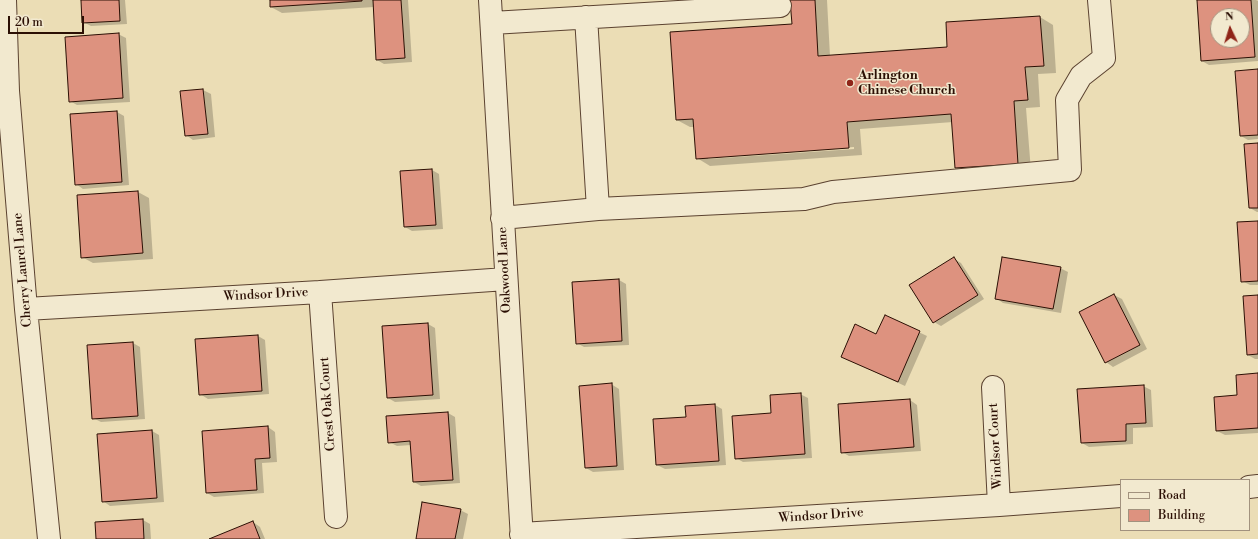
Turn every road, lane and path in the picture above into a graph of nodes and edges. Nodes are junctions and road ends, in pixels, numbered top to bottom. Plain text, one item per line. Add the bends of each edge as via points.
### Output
1 (5, 0) edge
2 (490, 0) edge
3 (1099, 0) edge
4 (750, 4) edge
5 (780, 6) dead end
6 (586, 17) junction
7 (492, 23) junction
8 (4, 92) edge
9 (598, 209) junction
10 (502, 218) junction
11 (506, 279) junction
12 (320, 292) junction
13 (26, 309) junction
14 (993, 387) dead end
15 (1120, 496) edge
16 (999, 505) junction
17 (336, 517) dead end
18 (521, 537) edge
19 (49, 539) edge

1 - 8 street, Cherry Laurel Lane
2 - 7 street, Oakwood Lane
3 - 9 street via 1104,58 1082,76 1067,100 1070,170 833,192 804,198
4 - 5 street
4 - 6 street
6 - 7 street
6 - 9 street
7 - 10 street, Oakwood Lane
8 - 13 street, Cherry Laurel Lane
9 - 10 street
10 - 11 street, Oakwood Lane
11 - 12 street, Windsor Drive
11 - 18 street, Oakwood Lane
12 - 13 street, Windsor Drive
12 - 17 street, Crest Oak Court
13 - 19 street, Cherry Laurel Lane
14 - 16 street, Windsor Court
15 - 16 street, Windsor Drive
16 - 18 street, Windsor Drive

